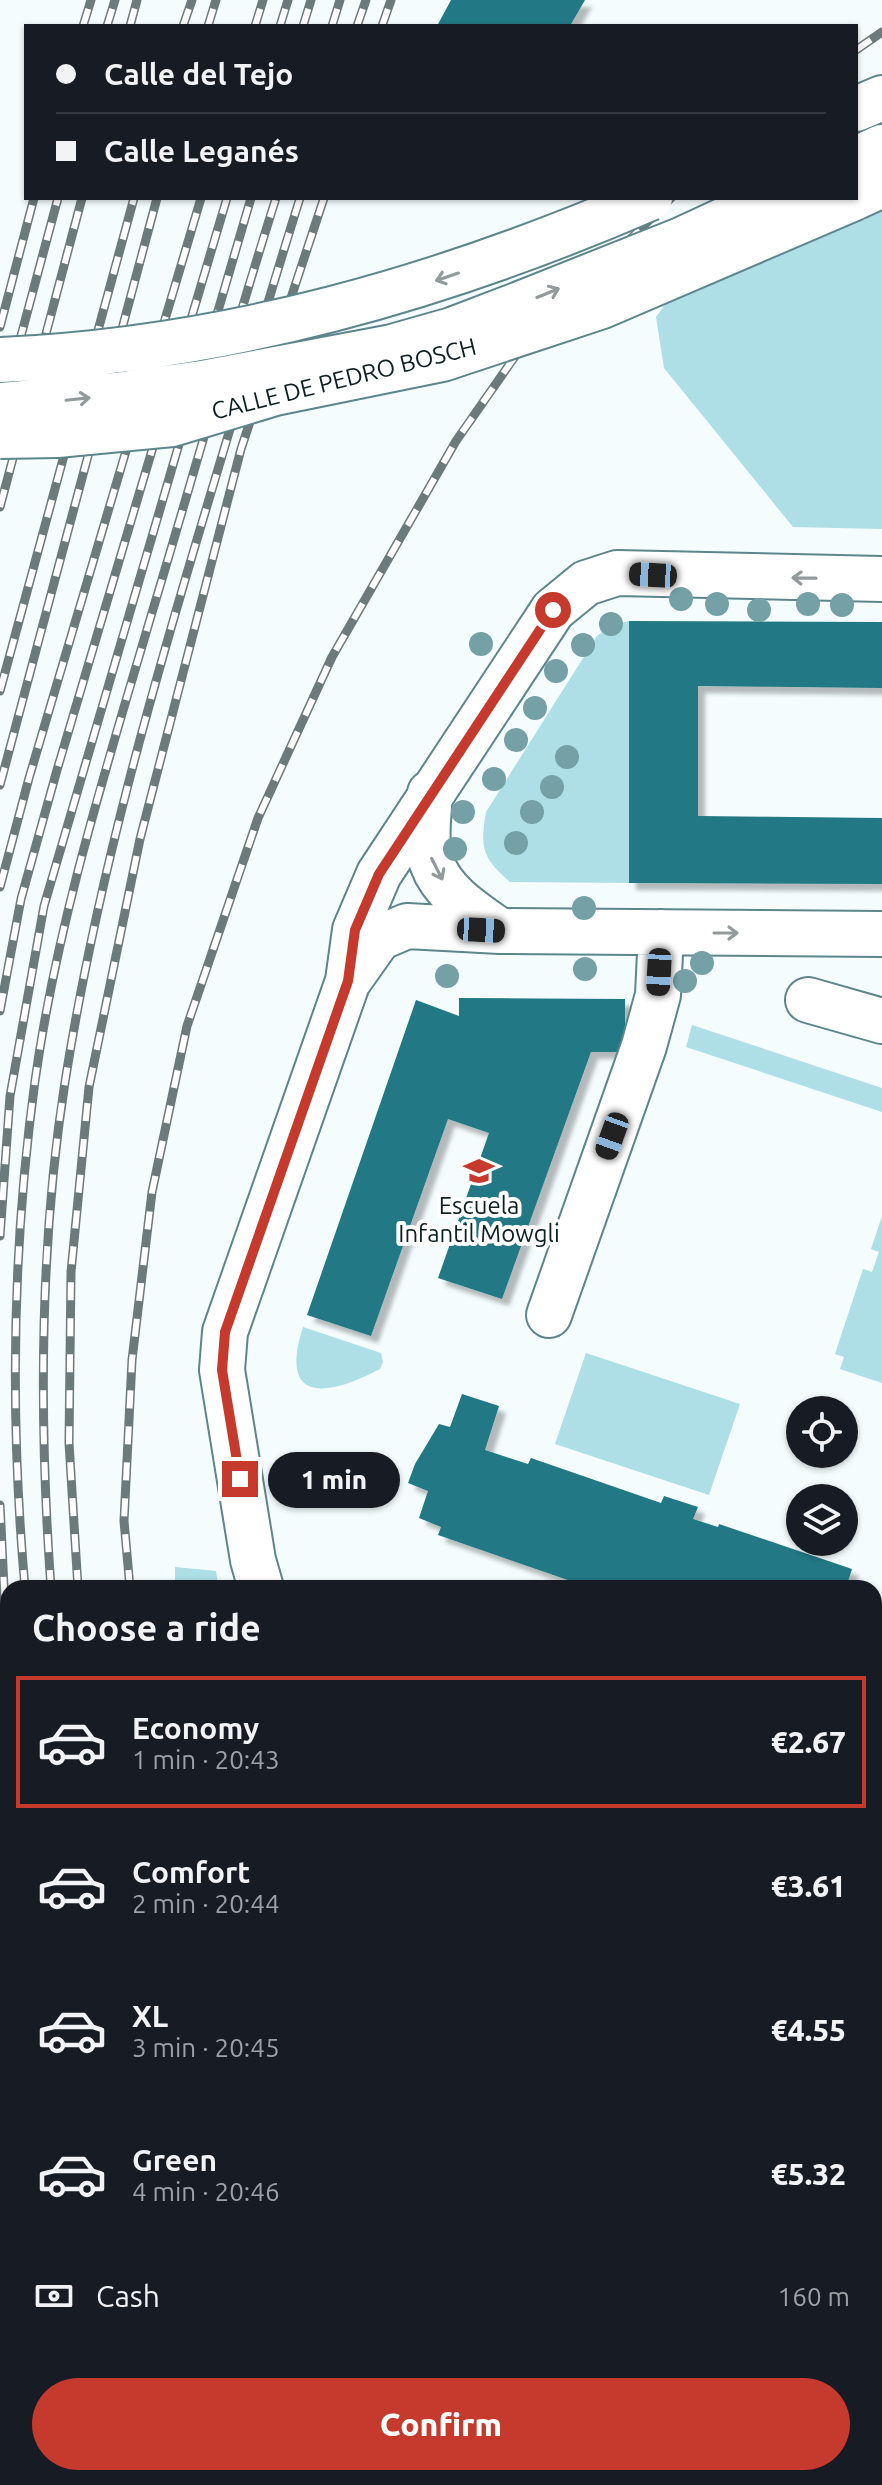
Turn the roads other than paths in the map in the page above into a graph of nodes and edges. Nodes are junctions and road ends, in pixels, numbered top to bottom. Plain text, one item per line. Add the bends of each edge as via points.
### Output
1 (882, 98) edge
2 (858, 108) edge
3 (882, 147) edge
4 (858, 158) edge
5 (882, 185) edge
6 (858, 197) edge
7 (645, 200) edge
8 (768, 200) edge
9 (851, 200) edge
10 (0, 360) edge
11 (0, 405) edge
12 (0, 436) edge
13 (882, 579) edge
14 (430, 793) junction
15 (500, 931) junction
16 (661, 932) junction
17 (882, 934) edge
18 (348, 981) junction
19 (808, 1000) dead end
20 (882, 1021) edge
21 (549, 1315) dead end
22 (259, 1580) edge

1 - 2 street
3 - 4 street
5 - 6 street, CALLE DE PEDRO BOSCH
7 -> 10 street, bridge via 487,262 354,305 175,342
11 -> 8 street, CALLE DE PEDRO BOSCH, bridge via 202,383 392,347 520,304
9 - 12 street, CALLE DE PEDRO BOSCH, bridge via 602,306 442,359 275,393 172,424
13 -> 14 street via 617,573 586,583 553,610
14 -> 15 street via 432,863 455,897
14 - 18 street via 379,874 355,930
15 - 16 street
15 - 18 street via 407,926 379,938
16 -> 17 street
16 - 21 street via 658,995 644,1046
18 - 22 street via 225,1332 222,1370
19 - 20 street

